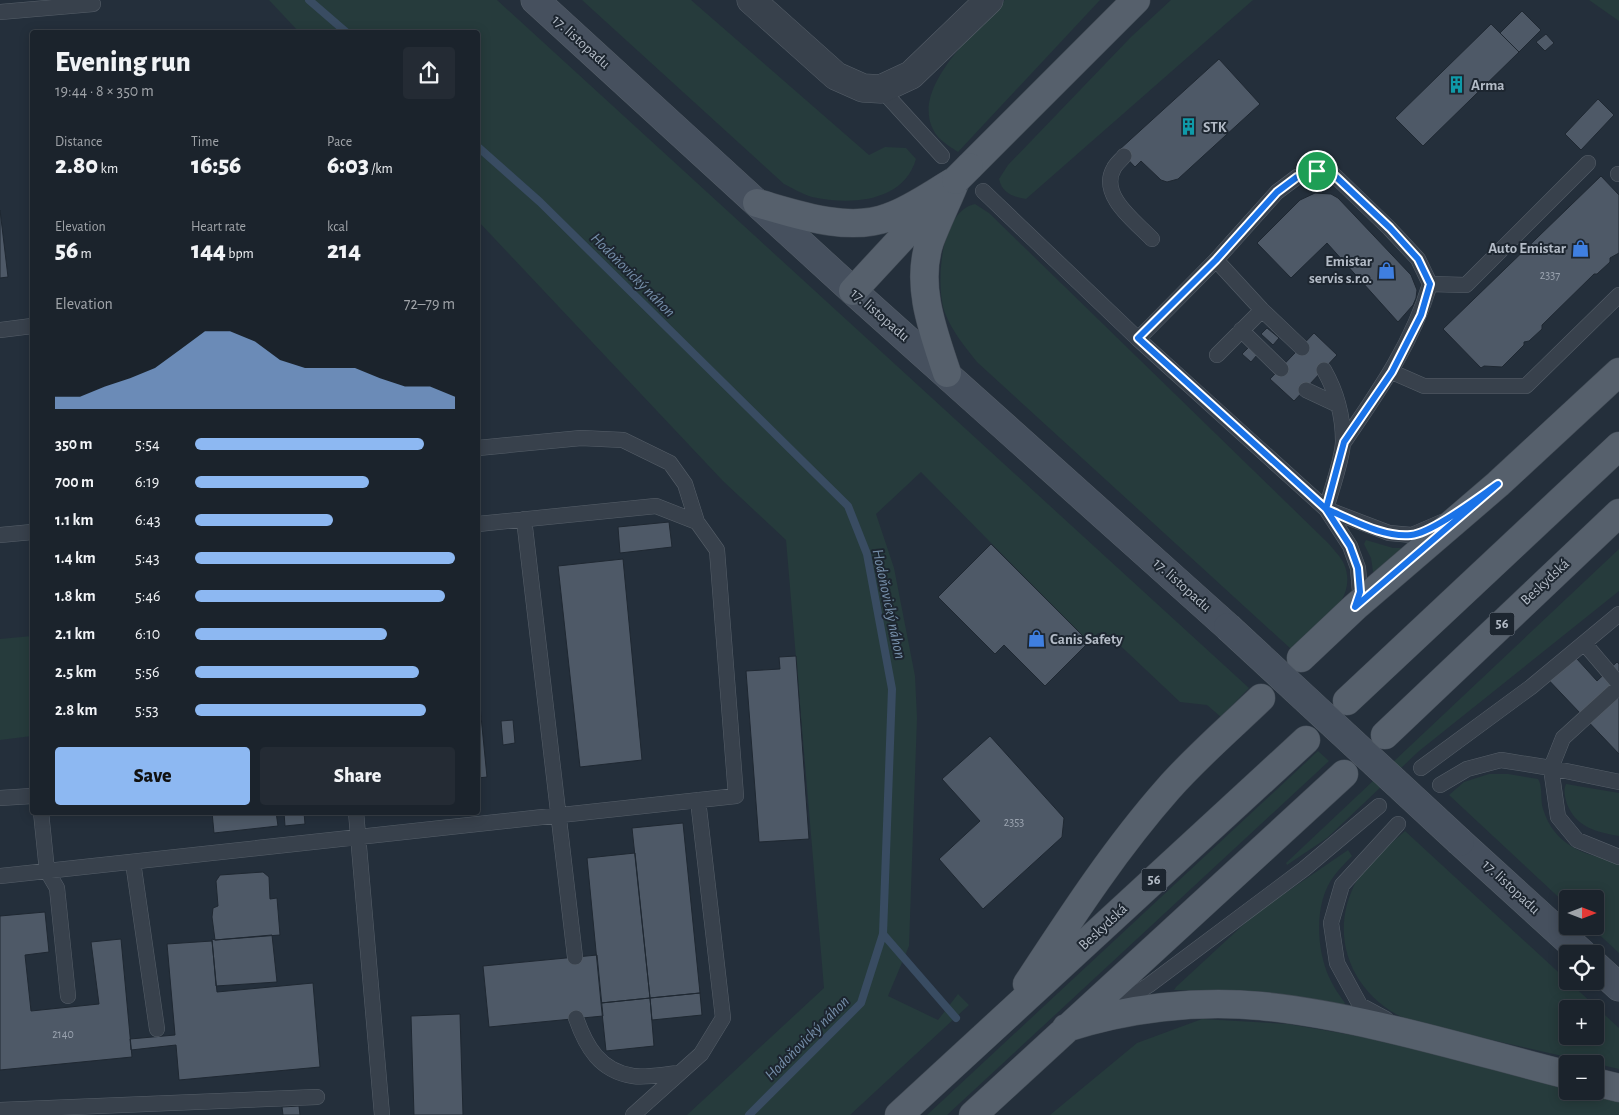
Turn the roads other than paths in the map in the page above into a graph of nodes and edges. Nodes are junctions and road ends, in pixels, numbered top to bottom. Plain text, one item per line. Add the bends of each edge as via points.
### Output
1 (535, 0) edge
2 (752, 0) edge
3 (989, 0) edge
4 (1136, 0) edge
5 (93, 4) dead end
6 (0, 12) edge
7 (881, 89) junction
8 (942, 156) dead end
9 (1124, 156) dead end
10 (1588, 163) dead end
11 (962, 174) junction
12 (982, 191) dead end
13 (757, 203) junction
14 (1152, 239) dead end
15 (1216, 260) junction
16 (1430, 284) junction
17 (853, 291) junction
18 (1619, 295) edge
19 (1262, 310) junction
20 (30, 326) edge
21 (0, 330) edge
22 (1241, 330) junction
23 (1138, 338) junction
24 (1302, 348) dead end
25 (1217, 355) dead end
26 (1282, 369) dead end
27 (1324, 370) dead end
28 (1392, 372) junction
29 (1619, 372) edge
30 (947, 373) junction
31 (1306, 390) dead end
32 (1338, 404) junction
33 (1344, 442) junction
34 (1619, 446) edge
35 (480, 448) edge
36 (1498, 484) junction
37 (1326, 509) junction
38 (1619, 513) edge
39 (524, 519) junction
40 (697, 522) junction
41 (480, 524) edge
42 (30, 532) edge
43 (0, 535) edge
44 (1355, 607) junction
45 (1619, 614) edge
46 (1584, 644) junction
47 (1301, 658) dead end
48 (1619, 686) edge
49 (1260, 698) dead end
50 (1347, 701) dead end
51 (1385, 735) dead end
52 (1306, 740) dead end
53 (1421, 768) dead end
54 (1552, 768) junction
55 (1344, 774) dead end
56 (1619, 782) edge
57 (1440, 785) dead end
58 (30, 796) edge
59 (0, 798) edge
60 (698, 800) junction
61 (1379, 806) dead end
62 (42, 815) edge
63 (356, 815) edge
64 (560, 816) junction
65 (1398, 824) dead end
66 (358, 838) junction
67 (1619, 857) edge
68 (133, 862) junction
69 (47, 871) junction
70 (0, 876) edge
71 (1573, 945) edge
72 (575, 957) dead end
73 (1604, 973) edge
74 (1619, 987) edge
75 (68, 996) dead end
76 (576, 1018) dead end
77 (1096, 1018) junction
78 (1002, 1020) junction
79 (1066, 1028) junction
80 (157, 1030) dead end
81 (1419, 1037) junction
82 (680, 1073) junction
83 (1559, 1073) edge
84 (1604, 1084) edge
85 (1619, 1088) edge
86 (317, 1097) dead end
87 (0, 1110) edge
88 (152, 1110) edge
89 (382, 1115) edge
90 (633, 1115) edge
91 (899, 1115) edge
92 (973, 1115) edge

1 - 13 main road, 17. listopadu
2 - 7 street via 836,76 863,88
3 - 7 street via 911,75
4 - 11 main road
5 - 6 lane
7 - 8 lane
9 - 14 lane via 1113,168 1110,183 1115,200
10 - 16 lane via 1466,285
11 - 13 main road via 889,218 873,221 841,222
11 - 17 main road
11 - 30 main road via 930,242 924,282 930,322
12 - 23 lane
13 - 17 main road, 17. listopadu
15 - 16 lane via 1277,192 1297,177 1317,171 1334,175 1390,228 1418,259
15 - 19 lane
15 - 23 lane
16 - 28 lane via 1421,315
17 - 30 main road, 17. listopadu
18 - 28 lane via 1526,386 1424,386
19 - 22 lane
19 - 24 lane
20 - 21 lane
22 - 25 lane
22 - 26 lane
23 - 37 lane
27 - 32 lane
28 - 33 lane
29 - 36 main road
30 - 71 main road, 17. listopadu, bridge
31 - 32 lane
32 - 33 lane
33 - 37 lane
34 - 50 main road
35 - 40 lane via 581,438 623,440 670,463 685,484
36 - 37 lane via 1446,520 1412,535 1389,533
36 - 44 main road
37 - 44 lane via 1350,546 1358,568 1360,592
38 - 51 main road, Beskydská / 56
39 - 40 lane via 656,506
39 - 41 lane
39 - 64 lane
40 - 60 lane via 718,550 736,796
42 - 43 lane
44 - 47 main road
45 - 46 lane
46 - 48 lane
46 - 53 lane
48 - 54 lane via 1563,738
49 - 78 main road via 1169,787 1143,819 1074,912
52 - 78 main road, Beskydská / 56
54 - 56 lane
54 - 57 lane via 1502,760 1467,768
54 - 67 lane via 1558,817 1577,840
55 - 79 main road
58 - 59 lane
60 - 64 lane
60 - 82 lane via 723,1018 701,1054
61 - 77 lane via 1304,869 1210,940 1149,985
62 - 69 lane
63 - 66 lane
64 - 66 lane
64 - 72 lane
65 - 81 lane via 1342,885 1331,923 1337,962 1360,1005
66 - 68 lane
66 - 89 lane
68 - 69 lane
68 - 80 lane
69 - 70 lane
69 - 75 lane via 57,888
73 - 74 main road
76 - 82 lane via 584,1042 602,1064 633,1076
77 - 79 main road
77 - 81 main road via 1163,1008 1260,1006
78 - 91 main road, Beskydská / 56
79 - 92 main road
81 - 83 main road
82 - 90 lane
84 - 85 main road
86 - 88 lane
87 - 88 lane

